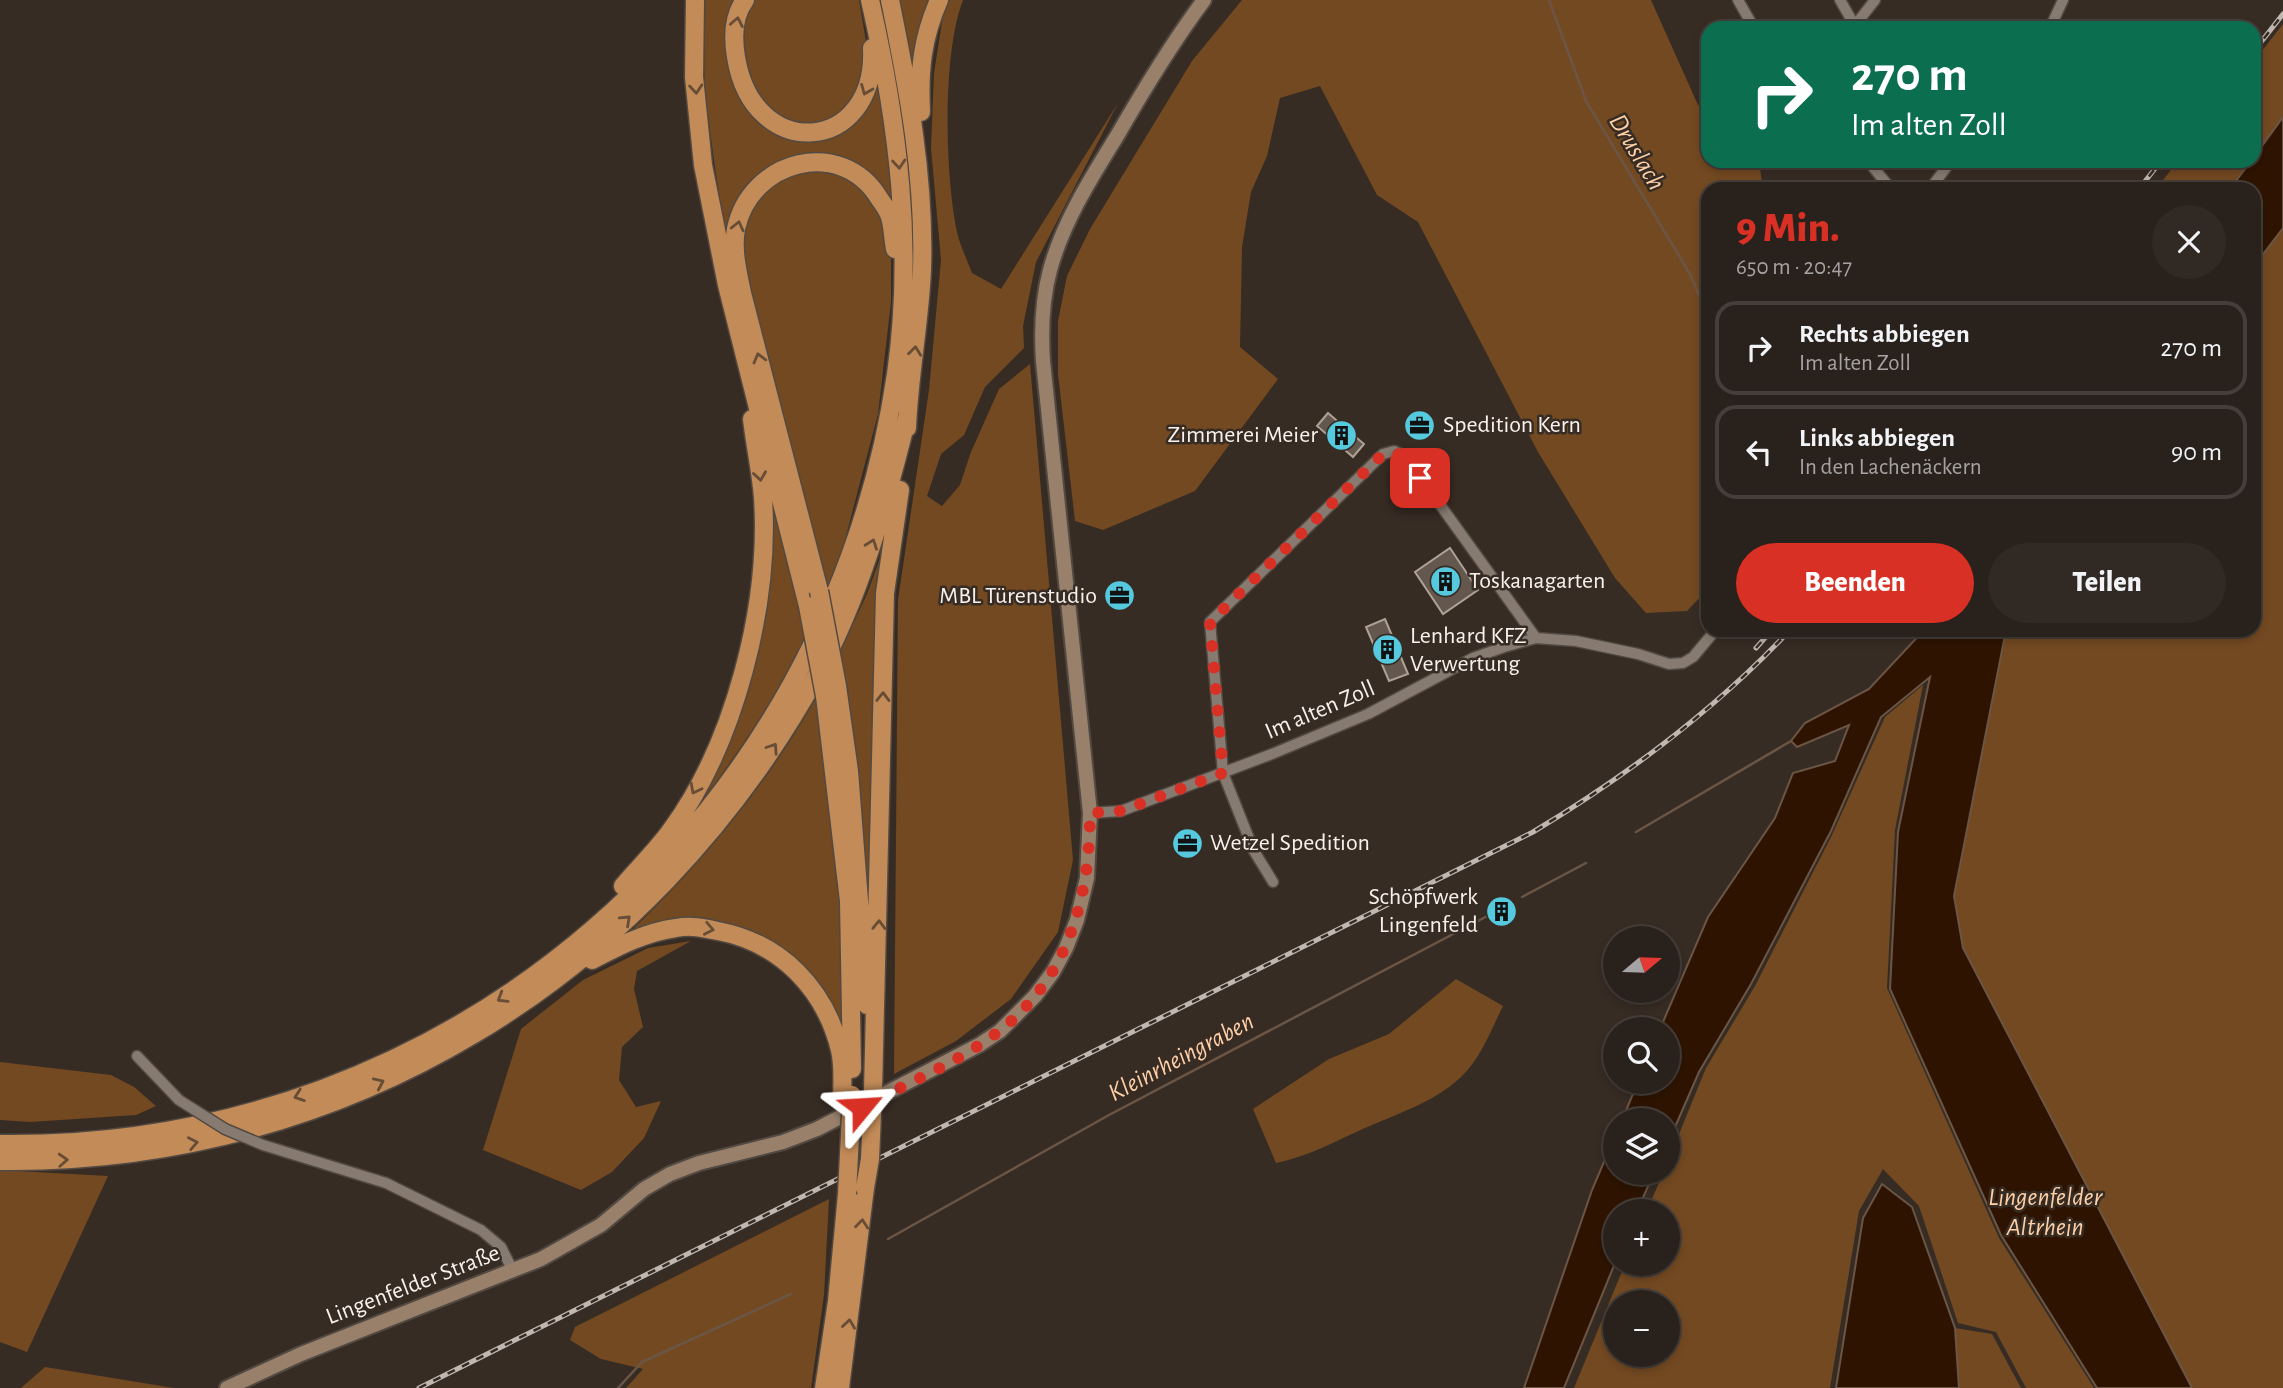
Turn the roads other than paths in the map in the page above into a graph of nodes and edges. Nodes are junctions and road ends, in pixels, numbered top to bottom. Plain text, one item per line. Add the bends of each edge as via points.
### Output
1 (695, 0) edge
2 (744, 0) edge
3 (864, 0) edge
4 (870, 0) edge
5 (890, 0) edge
6 (939, 0) edge
7 (1204, 0) edge
8 (1738, 0) edge
9 (1840, 0) edge
10 (1875, 0) edge
11 (2060, 1) edge
12 (1750, 21) edge
13 (1851, 21) edge
14 (1859, 21) edge
15 (2053, 21) edge
16 (917, 157) junction
17 (1874, 168) edge
18 (1885, 182) edge
19 (902, 306) junction
20 (745, 360) junction
21 (907, 418) junction
22 (1710, 637) edge
23 (1536, 638) junction
24 (831, 691) junction
25 (1223, 773) junction
26 (1090, 813) junction
27 (1273, 882) dead end
28 (596, 927) junction
29 (555, 980) junction
30 (137, 1056) dead end
31 (858, 1095) junction
32 (0, 1144) edge
33 (0, 1161) edge
34 (513, 1271) junction
35 (226, 1388) edge
36 (824, 1388) edge
37 (840, 1388) edge

1 -> 20 highway via 695,77 704,164
3 -> 2 highway via 873,68 867,95 852,115 815,132 784,128 763,117 746,95 733,43
4 -> 19 highway via 894,113 904,219
5 - 16 highway
6 - 16 highway via 919,68
7 - 26 main road, Lingenfelder Straße via 1087,186 1060,243 1044,304 1043,361
8 - 12 street
9 - 13 street
10 - 14 street
11 - 15 street
21 -> 16 highway via 922,279
17 - 18 street
24 -> 19 highway, bridge via 819,591 736,262 736,230 750,195 776,171 804,163 826,163 861,176 890,215
19 - 28 highway via 896,373 871,493 809,656 715,802 674,851
20 - 24 highway, bridge
20 -> 28 highway via 763,498 756,620 747,662 718,744 687,806 672,830 604,908
29 -> 21 highway via 681,868 725,817 778,740 817,675 849,605 885,506
31 -> 21 highway via 885,593 905,465
22 - 23 street, Im alten Zoll via 1693,657 1669,664 1612,648
23 - 25 street, Im alten Zoll via 1473,658 1368,714
23 - 25 street via 1405,456 1394,451 1383,454 1210,622
24 - 31 highway via 849,901
25 - 26 street, Im alten Zoll via 1121,811
25 - 27 street via 1254,851
26 - 34 main road, Lingenfelder Straße via 1087,878 1077,920 1053,972 1000,1031 952,1061 817,1129 670,1174 569,1246
28 -> 32 highway via 510,993 429,1040 337,1084 252,1112 153,1134 76,1143
29 -> 31 highway via 643,935 678,927 742,935 774,952 808,981 827,1011
33 -> 29 highway via 126,1154 254,1129 398,1075 502,1018
30 - 34 street, bridge via 179,1100 225,1129 386,1183 481,1230 500,1247
31 - 36 highway, bridge
37 -> 31 highway, bridge via 866,1188
34 - 35 main road, Lingenfelder Straße

